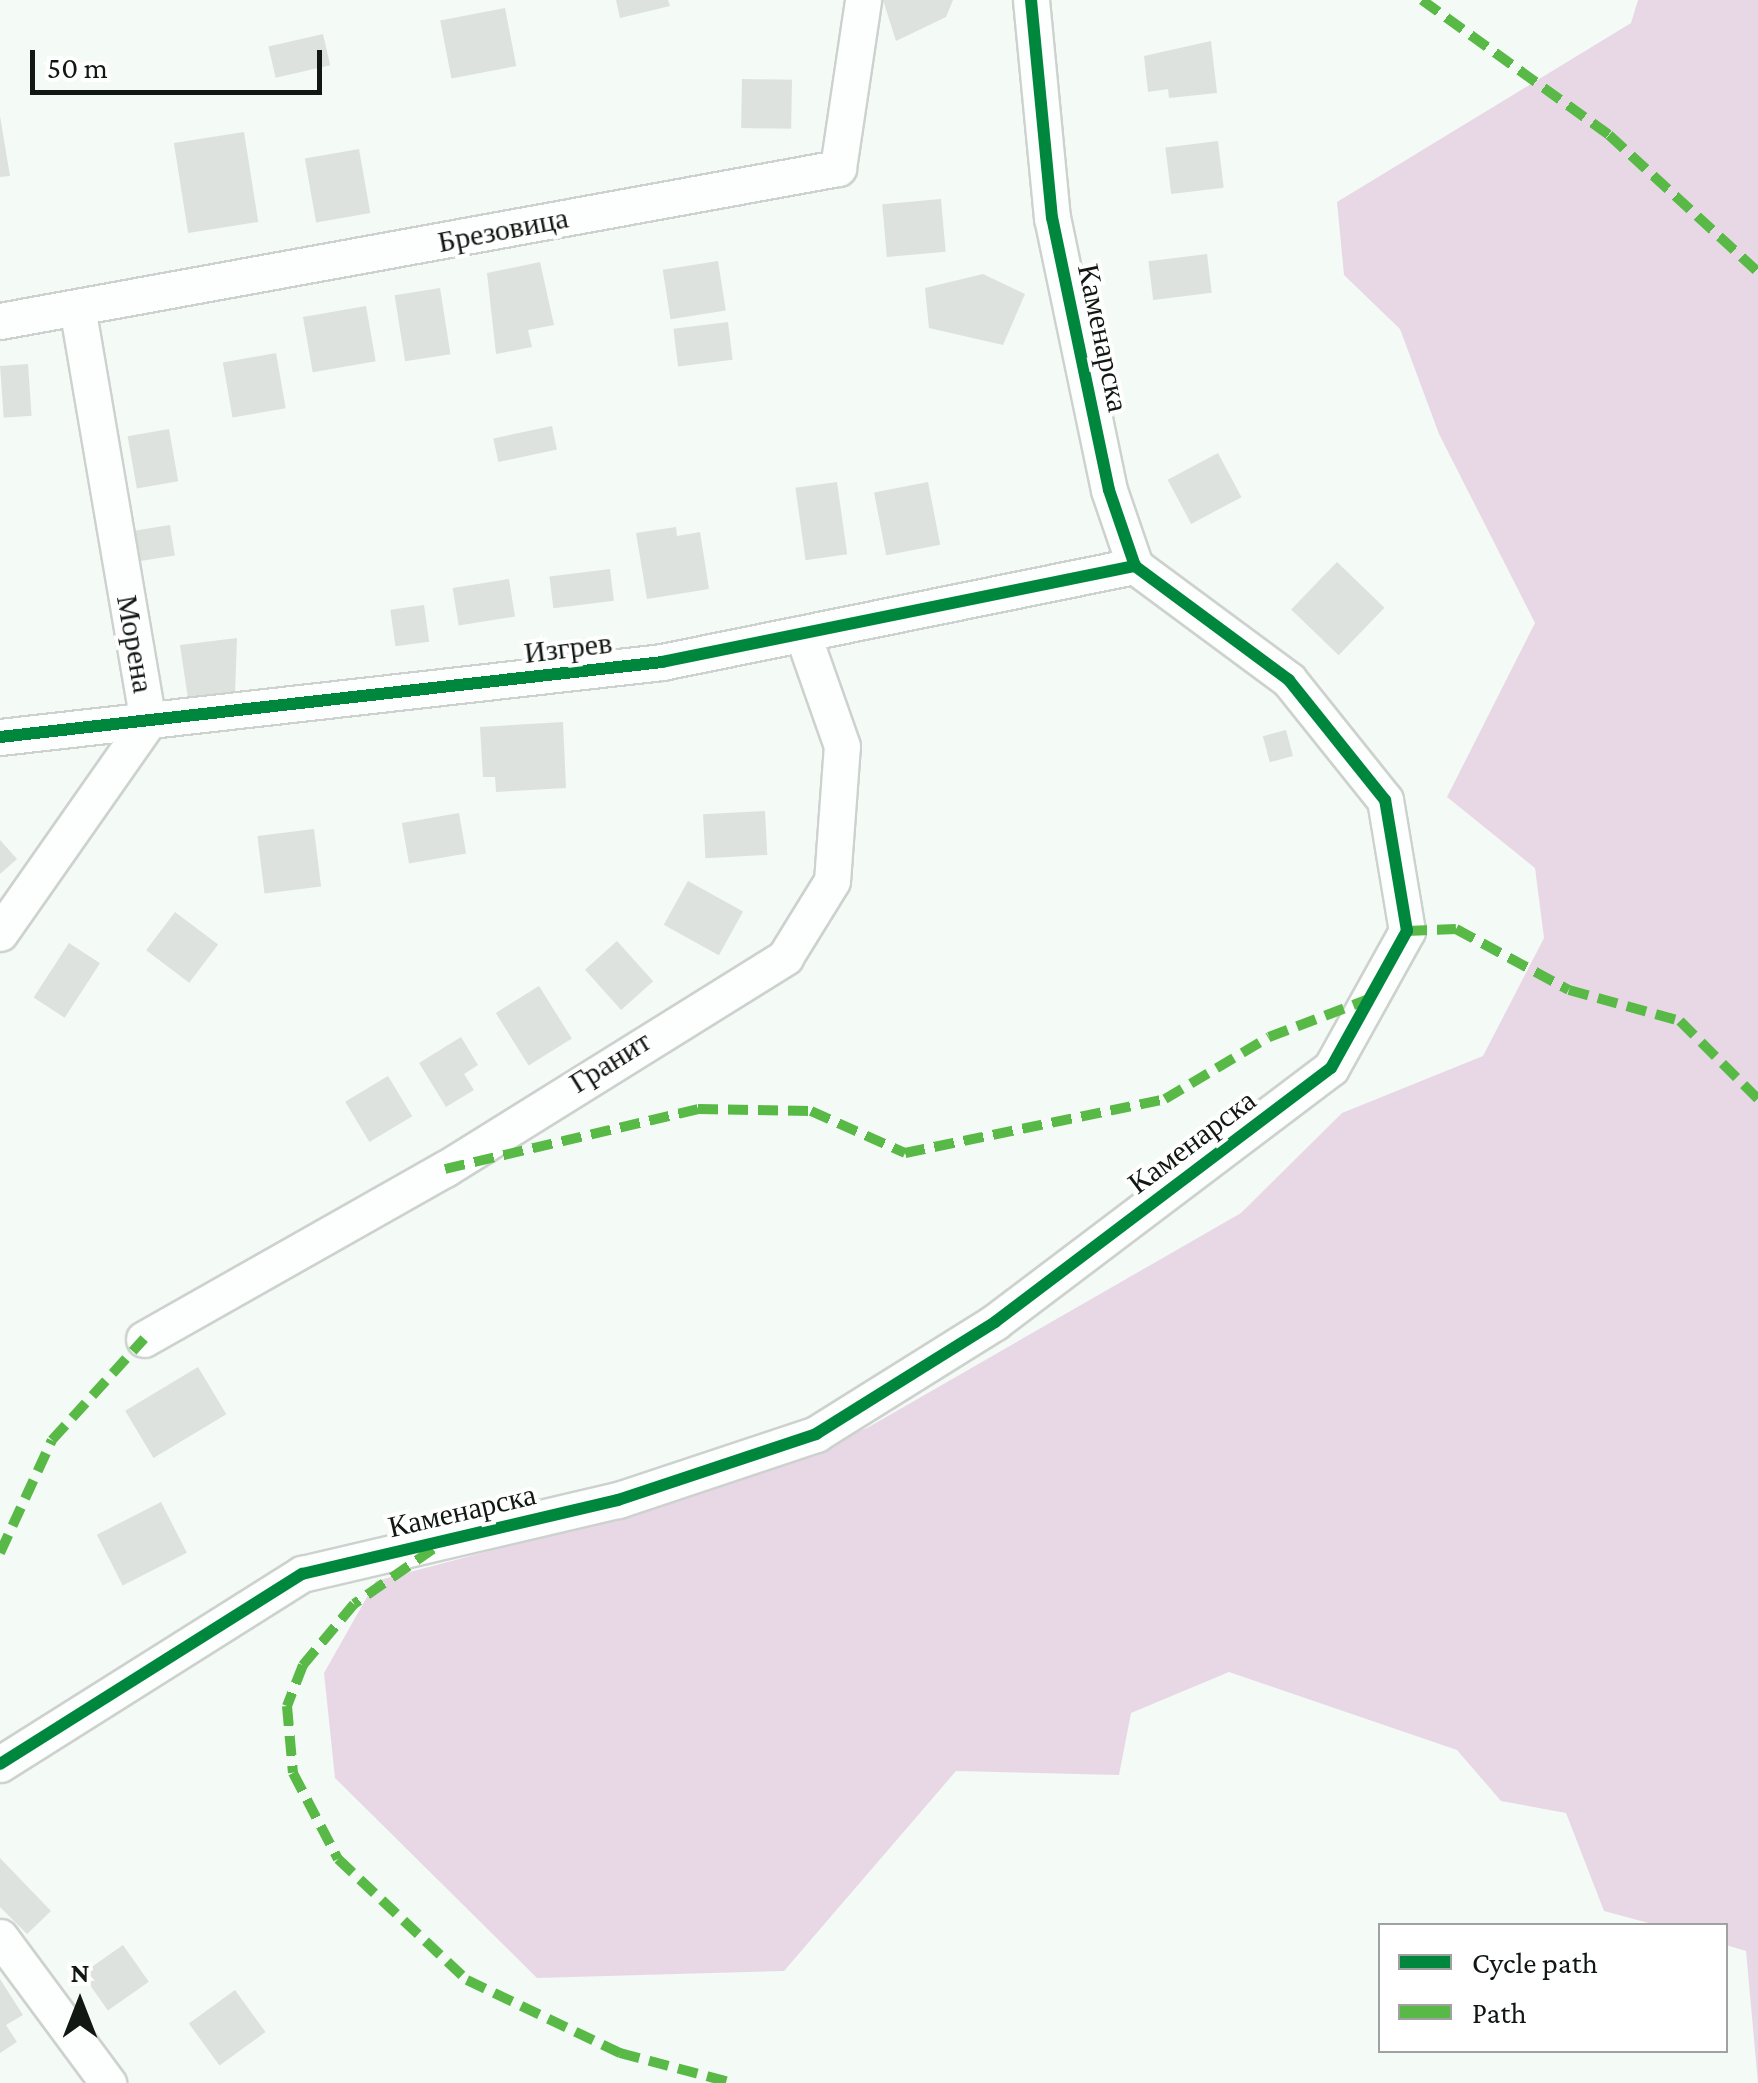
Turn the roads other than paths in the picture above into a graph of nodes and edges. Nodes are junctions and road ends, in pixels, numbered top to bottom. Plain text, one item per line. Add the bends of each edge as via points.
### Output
1 (863, 0) edge
2 (1031, 0) edge
3 (78, 312) junction
4 (0, 320) edge
5 (1135, 566) junction
6 (804, 638) junction
7 (148, 722) junction
8 (0, 736) edge
9 (0, 932) edge
10 (144, 1339) dead end
11 (0, 1764) edge
12 (0, 1937) edge
13 (108, 2083) edge

1 - 3 street, Брезовица via 838,168
2 - 5 street, Каменарска via 1052,218 1109,490
3 - 4 street, Брезовица
3 - 7 street, Морена
5 - 6 street, Изгрев
5 - 11 street, Каменарска via 1289,680 1386,800 1406,931 1331,1068 994,1322 816,1434 618,1500 302,1574
6 - 7 street, Изгрев via 662,662
6 - 10 street, Гранит via 842,746 832,881 785,957 445,1169
7 - 8 street, Изгрев
7 - 9 street, Морена
12 - 13 street

